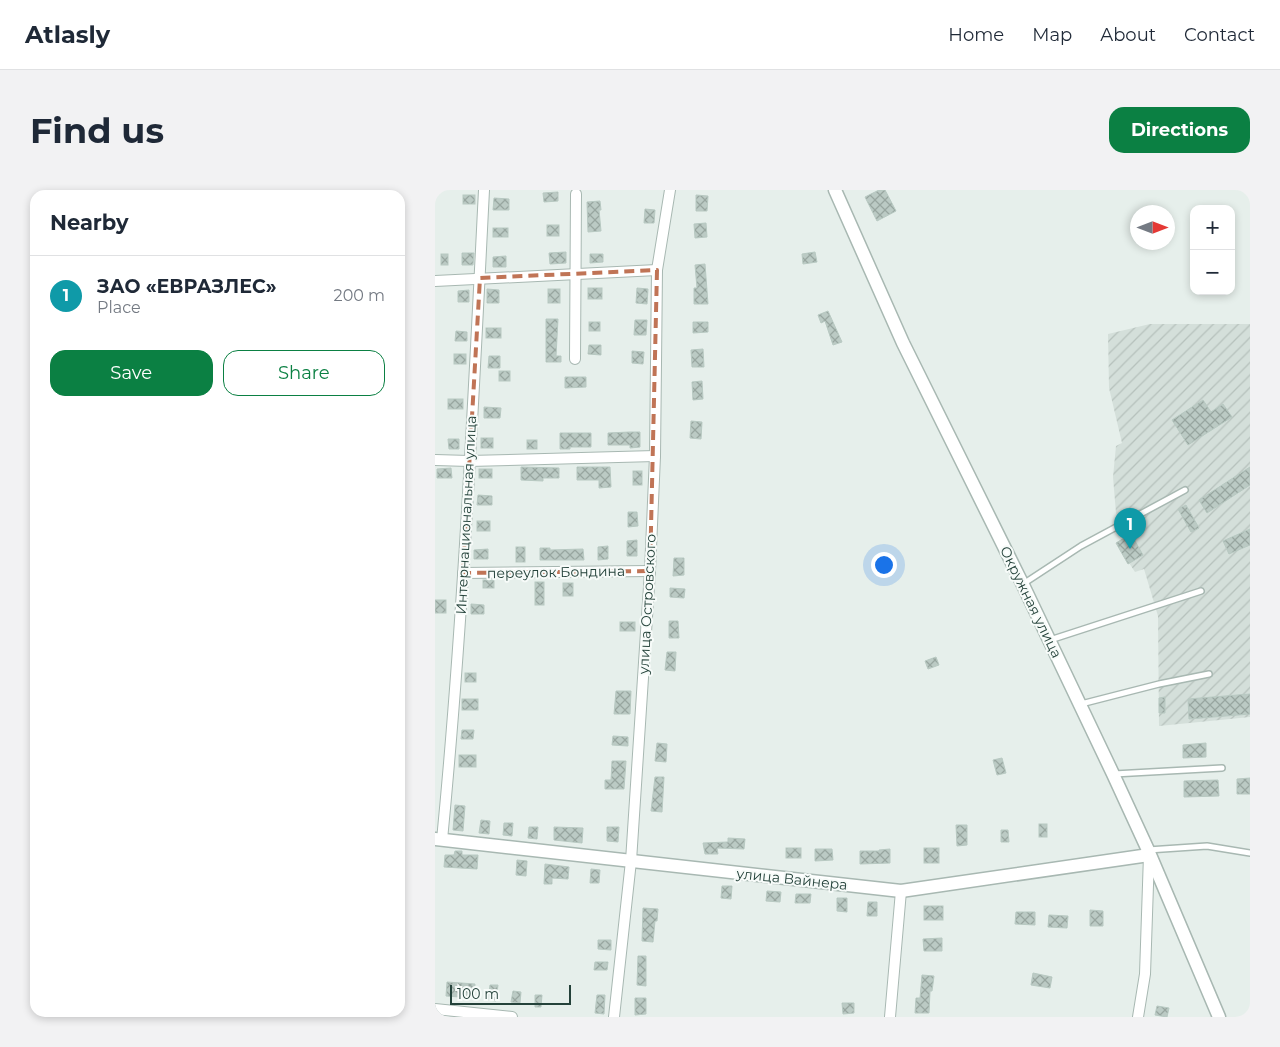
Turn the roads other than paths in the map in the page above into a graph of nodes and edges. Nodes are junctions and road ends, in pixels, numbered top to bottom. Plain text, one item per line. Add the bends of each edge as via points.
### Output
1 (484, 190) edge
2 (670, 190) edge
3 (835, 190) edge
4 (576, 194) dead end
5 (657, 270) junction
6 (576, 274) junction
7 (480, 278) junction
8 (435, 281) edge
9 (575, 359) dead end
10 (655, 456) junction
11 (435, 460) edge
12 (469, 461) junction
13 (1185, 490) dead end
14 (649, 571) junction
15 (463, 573) junction
16 (1023, 585) junction
17 (1201, 591) dead end
18 (1050, 640) junction
19 (1209, 674) dead end
20 (1080, 704) junction
21 (1221, 768) dead end
22 (1113, 774) junction
23 (439, 839) edge
24 (1148, 852) junction
25 (1250, 853) edge
26 (631, 861) junction
27 (901, 891) junction
28 (435, 1009) edge
29 (512, 1017) edge
30 (614, 1017) edge
31 (890, 1017) edge
32 (1138, 1017) edge
33 (1219, 1017) edge

1 - 7 street, Интернациональная улица
2 - 5 street, улица Островского
3 - 16 street, Окружная улица via 903,343
4 - 6 street
5 - 6 street
5 - 10 street, улица Островского
6 - 7 street
6 - 9 street
7 - 8 street
7 - 12 street, Интернациональная улица
10 - 12 street
10 - 14 street, улица Островского
11 - 12 street
12 - 15 street, Интернациональная улица
13 - 16 lane via 1081,546
14 - 15 street, переулок Бондина
14 - 26 street, улица Островского
15 - 23 street, Интернациональная улица via 455,712
16 - 18 street, Окружная улица
17 - 18 lane
18 - 20 street, Окружная улица
19 - 20 lane
20 - 22 street, Окружная улица
21 - 22 lane
22 - 24 street, Окружная улица
23 - 26 street, улица Вайнера
24 - 25 lane via 1207,846
24 - 27 street, улица Вайнера
24 - 32 street via 1145,974
24 - 33 street, Окружная улица
26 - 27 street, улица Вайнера
26 - 30 street, улица Островского
27 - 31 street
28 - 29 street

